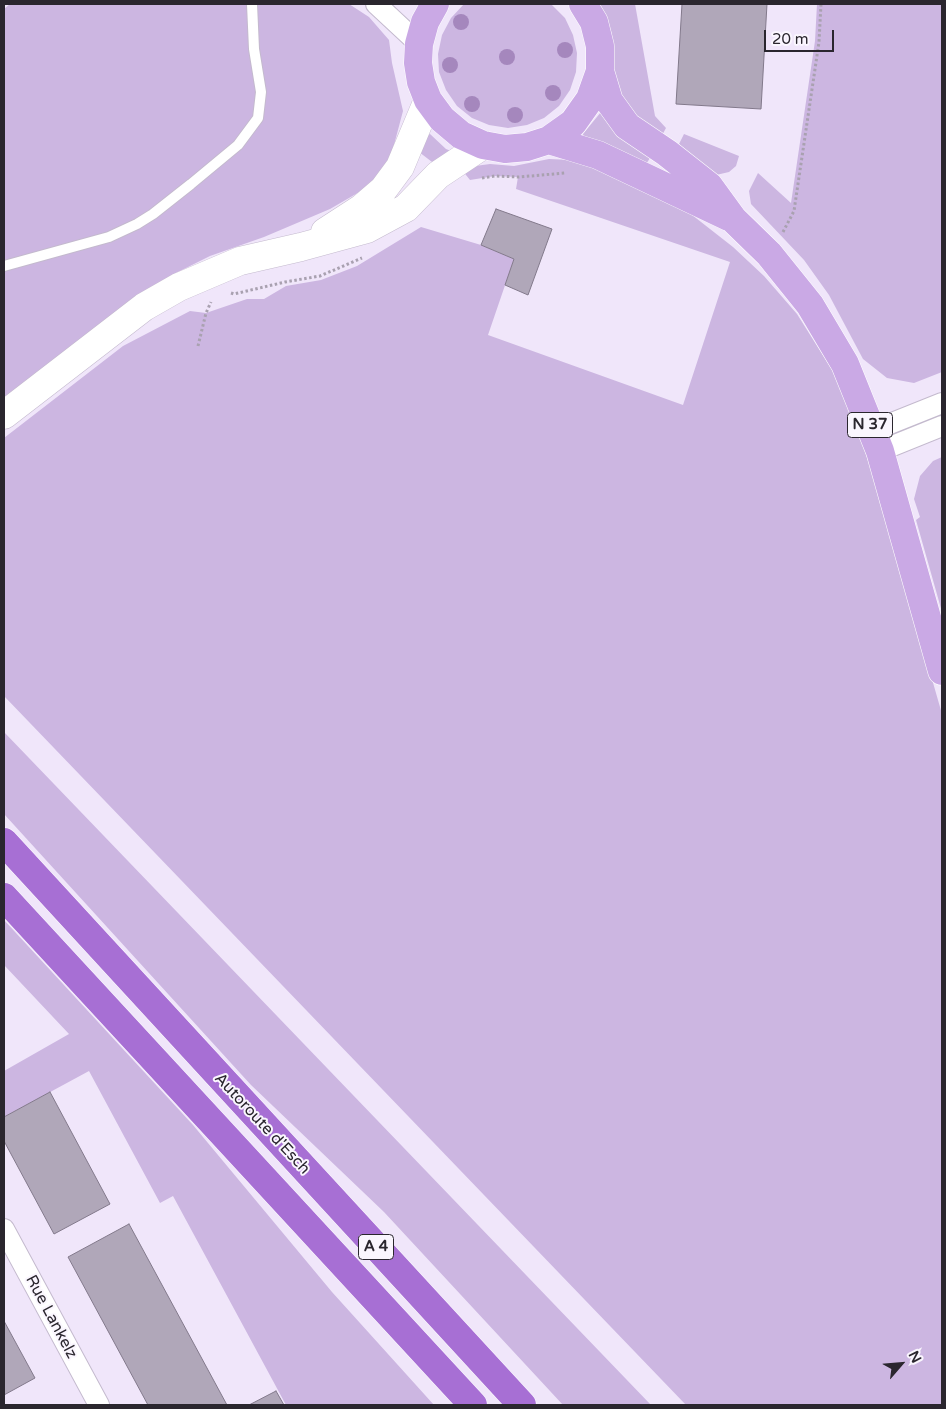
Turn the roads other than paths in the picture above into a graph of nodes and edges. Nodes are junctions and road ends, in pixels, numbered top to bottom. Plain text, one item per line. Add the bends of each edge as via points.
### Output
1 (252, 4) edge
2 (376, 4) edge
3 (435, 4) edge
4 (583, 4) edge
5 (419, 44) junction
6 (600, 71) junction
7 (428, 100) junction
8 (549, 140) junction
9 (483, 145) junction
10 (733, 219) junction
11 (301, 248) junction
12 (4, 266) edge
13 (942, 403) edge
14 (4, 415) edge
15 (942, 426) edge
16 (876, 441) junction
17 (942, 670) edge
18 (4, 842) edge
19 (4, 897) edge
20 (4, 1229) edge
21 (99, 1405) edge
22 (472, 1405) edge
23 (522, 1405) edge

1 - 12 lane via 254,49 261,92 258,118 238,144 192,184 137,224 109,237
2 - 5 street
3 - 5 main road via 425,22
4 - 6 main road via 594,22 600,46
5 - 7 main road via 421,82
6 - 8 main road via 590,99 573,123
6 - 10 main road, N 37 via 609,101 627,126 709,186
7 - 9 main road via 442,120 461,135
7 - 11 main road via 400,167 383,190 362,208
8 - 9 main road via 528,147 505,149
8 - 10 main road, N 37 via 598,155
9 - 11 main road via 438,175 406,208 367,229
10 - 16 main road, N 37 via 770,254 810,305 845,364
11 - 14 main road via 240,260 215,278 179,287 144,307
13 - 16 street
15 - 16 street
16 - 17 main road, N 37
18 - 23 highway, Autoroute d'Esch / A 4
19 - 22 highway, A 4
20 - 21 street, Rue Lankelz

